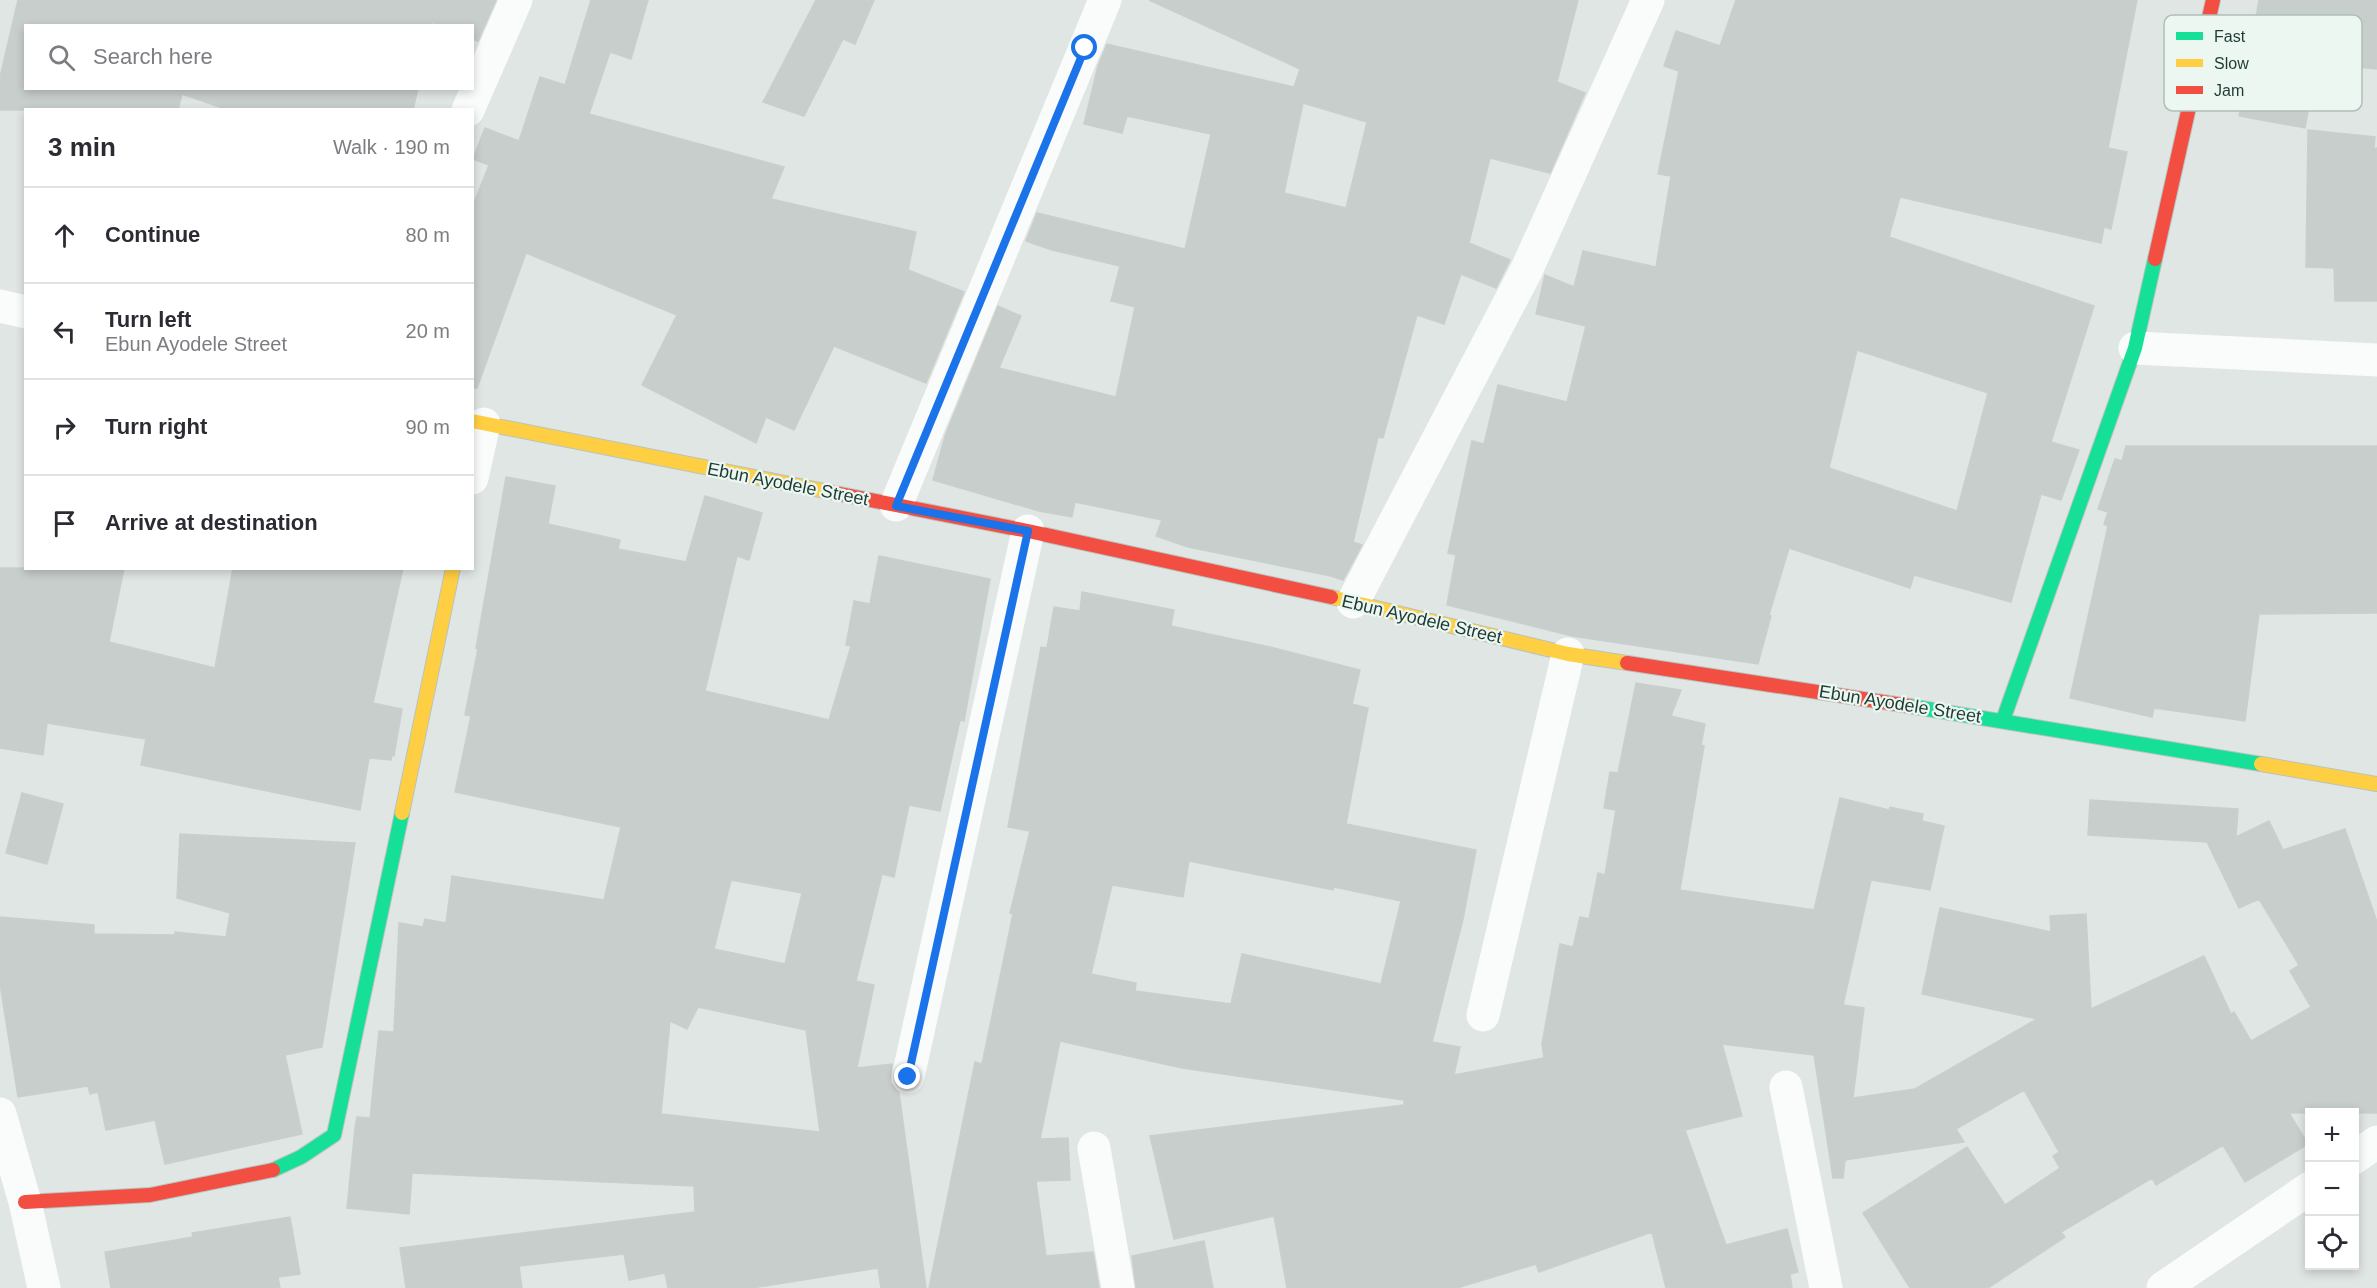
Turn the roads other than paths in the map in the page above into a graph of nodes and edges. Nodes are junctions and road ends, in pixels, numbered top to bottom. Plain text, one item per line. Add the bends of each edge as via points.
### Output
1 (516, 0) edge
2 (1105, 0) edge
3 (1648, 0) edge
4 (2213, 0) edge
5 (2210, 15) edge
6 (469, 108) edge
7 (2188, 111) edge
8 (0, 306) edge
9 (24, 312) edge
10 (2135, 348) junction
11 (2377, 360) edge
12 (478, 423) edge
13 (474, 459) edge
14 (896, 506) junction
15 (1028, 531) junction
16 (453, 570) edge
17 (1353, 602) junction
18 (1568, 654) junction
19 (2003, 720) junction
20 (2377, 784) edge
21 (1483, 1015) dead end
22 (908, 1077) dead end
23 (1786, 1087) dead end
24 (0, 1114) edge
25 (2377, 1142) edge
26 (1094, 1148) dead end
27 (2359, 1155) edge
28 (2305, 1191) edge
29 (25, 1202) junction
30 (44, 1288) edge
31 (1118, 1288) edge
32 (1826, 1288) edge
33 (2163, 1288) edge

1 - 6 street
2 - 14 street
3 - 17 street via 1526,272
4 - 5 street
7 - 10 street
8 - 9 street
10 - 11 street
10 - 19 street
12 - 13 street
12 - 14 street, Ebun Ayodele Street
14 - 15 street, Ebun Ayodele Street
15 - 17 street, Ebun Ayodele Street
15 - 22 street
16 - 29 street via 334,1135 278,1169 150,1195
17 - 18 street, Ebun Ayodele Street
18 - 19 street, Ebun Ayodele Street
18 - 21 street
19 - 20 street, Ebun Ayodele Street
23 - 32 street
24 - 29 street
25 - 27 street
26 - 31 street
28 - 33 street
29 - 30 street

